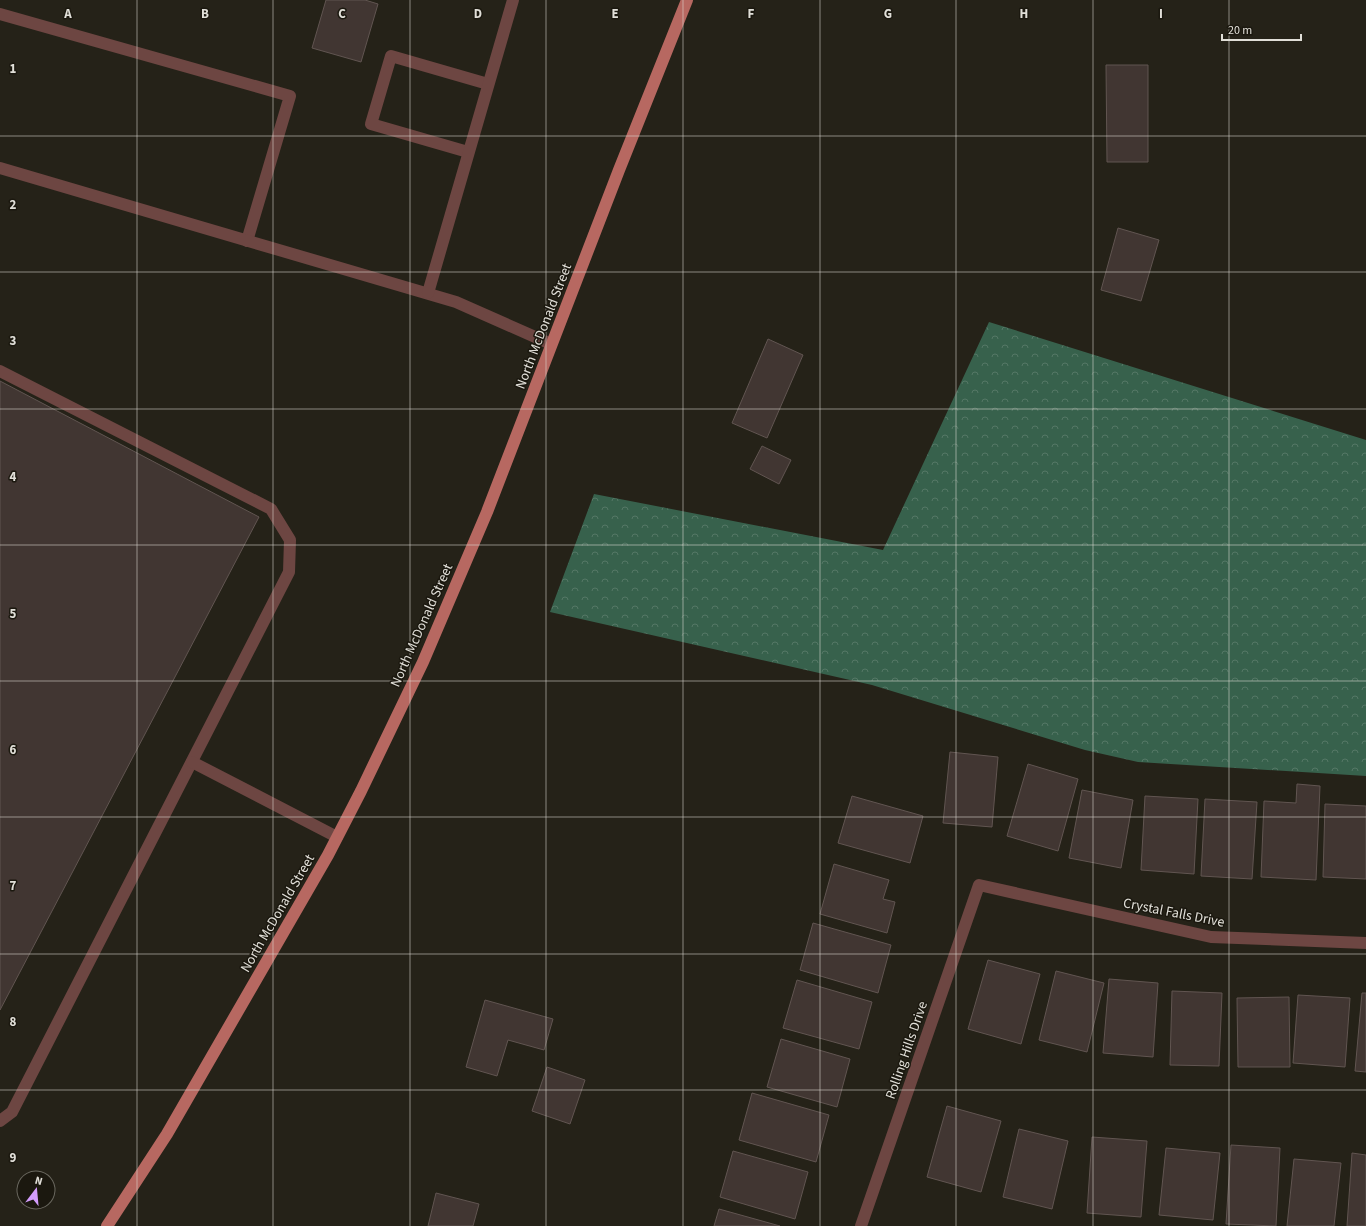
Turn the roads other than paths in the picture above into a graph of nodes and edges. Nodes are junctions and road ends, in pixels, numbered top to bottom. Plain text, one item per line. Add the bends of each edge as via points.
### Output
1 (513, 0) edge
2 (687, 0) edge
3 (0, 14) edge
4 (488, 84) junction
5 (468, 152) junction
6 (0, 168) edge
7 (247, 241) junction
8 (428, 293) junction
9 (552, 344) junction
10 (0, 371) edge
11 (192, 762) junction
12 (337, 837) junction
13 (979, 885) joint
14 (1366, 943) edge
15 (0, 1121) edge
16 (107, 1226) edge
17 (861, 1226) edge

1 - 4 street
2 - 9 main road, North McDonald Street
3 - 7 street via 290,96
4 - 5 street
4 - 5 street via 391,56 371,124
5 - 8 street
6 - 7 street
7 - 8 street
8 - 9 street via 456,302
9 - 12 main road, North McDonald Street via 487,512 423,662
10 - 11 street via 271,509 290,540 289,572
11 - 12 street
11 - 15 street via 12,1112
12 - 16 main road, North McDonald Street via 171,1127
13 - 14 street, Crystal Falls Drive via 1211,937
13 - 17 street, Rolling Hills Drive

